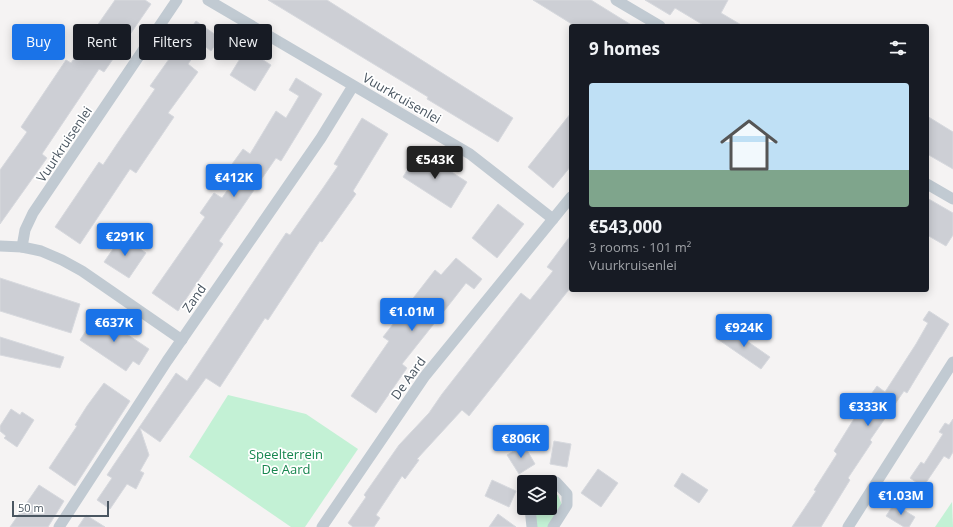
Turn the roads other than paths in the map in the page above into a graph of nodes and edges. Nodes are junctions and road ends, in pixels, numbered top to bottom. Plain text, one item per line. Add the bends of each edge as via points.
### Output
1 (177, 0) edge
2 (208, 0) edge
3 (616, 0) edge
4 (657, 24) edge
5 (352, 86) junction
6 (929, 185) edge
7 (953, 199) edge
8 (569, 200) edge
9 (554, 219) junction
10 (0, 246) edge
11 (22, 247) junction
12 (182, 340) junction
13 (953, 362) edge
14 (557, 483) edge
15 (531, 515) edge
16 (59, 527) edge
17 (322, 527) edge
18 (532, 527) edge
19 (553, 527) edge
20 (848, 527) edge

1 - 11 street, Vuurkruisenlei via 33,213 25,230
2 - 5 street, Vuurkruisenlei
3 - 4 street
5 - 9 street, Vuurkruisenlei via 470,154
5 - 12 street, Zand via 321,138
6 - 7 street
8 - 9 street, De Aard
9 - 17 street, De Aard via 425,376
10 - 11 street
11 - 12 street via 41,250 82,271
12 - 16 street, Zand
13 - 20 street
14 - 19 street via 567,494 567,505
15 - 18 street

